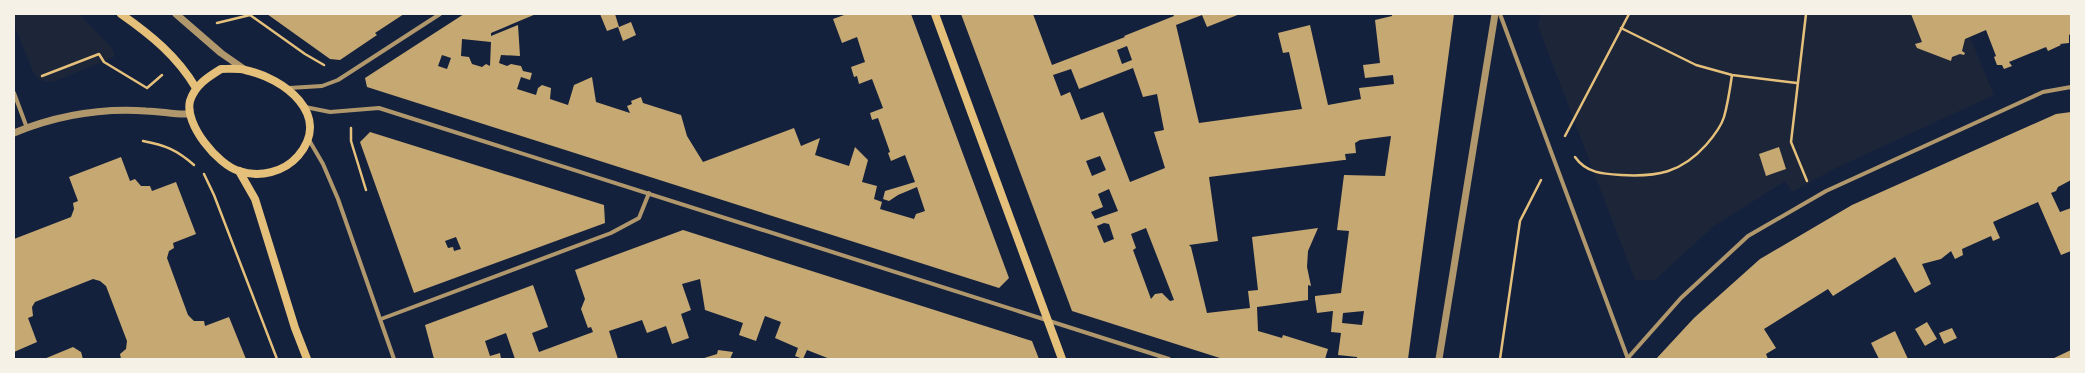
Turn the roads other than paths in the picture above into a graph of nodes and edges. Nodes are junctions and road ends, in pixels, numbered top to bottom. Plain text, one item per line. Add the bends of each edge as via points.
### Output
1 (121, 14) edge
2 (176, 14) edge
3 (440, 14) edge
4 (935, 14) edge
5 (1495, 14) edge
6 (1500, 14) edge
7 (245, 70) junction
8 (196, 88) junction
9 (289, 88) junction
10 (2071, 88) edge
11 (14, 93) edge
12 (305, 107) junction
13 (189, 114) junction
14 (27, 128) junction
15 (14, 133) edge
16 (308, 139) junction
17 (238, 171) junction
18 (649, 193) junction
19 (381, 319) junction
20 (1048, 319) junction
21 (307, 359) edge
22 (394, 359) edge
23 (1062, 359) edge
24 (1169, 359) edge
25 (1439, 359) edge
26 (1628, 359) edge

1 - 8 main road via 151,35 178,61
2 - 7 street
3 - 9 street via 338,80 322,86
4 - 20 main road
5 - 25 street
6 - 26 street
7 - 8 main road via 221,69
7 - 9 main road
8 - 13 main road via 190,101
9 - 12 main road
10 - 26 street via 2043,92 1826,191 1748,236 1681,298
11 - 14 street
12 - 16 main road via 310,122
12 - 18 street via 330,112 379,108
13 - 14 street via 177,115 146,110 93,112
13 - 17 main road via 198,135 224,162
14 - 15 street
16 - 17 main road via 304,149 292,162 278,170 262,174
16 - 19 street via 323,164 338,199
17 - 21 main road via 256,199 295,328
18 - 19 street via 639,218 611,233
18 - 20 street
19 - 22 street
20 - 23 main road
20 - 24 street

